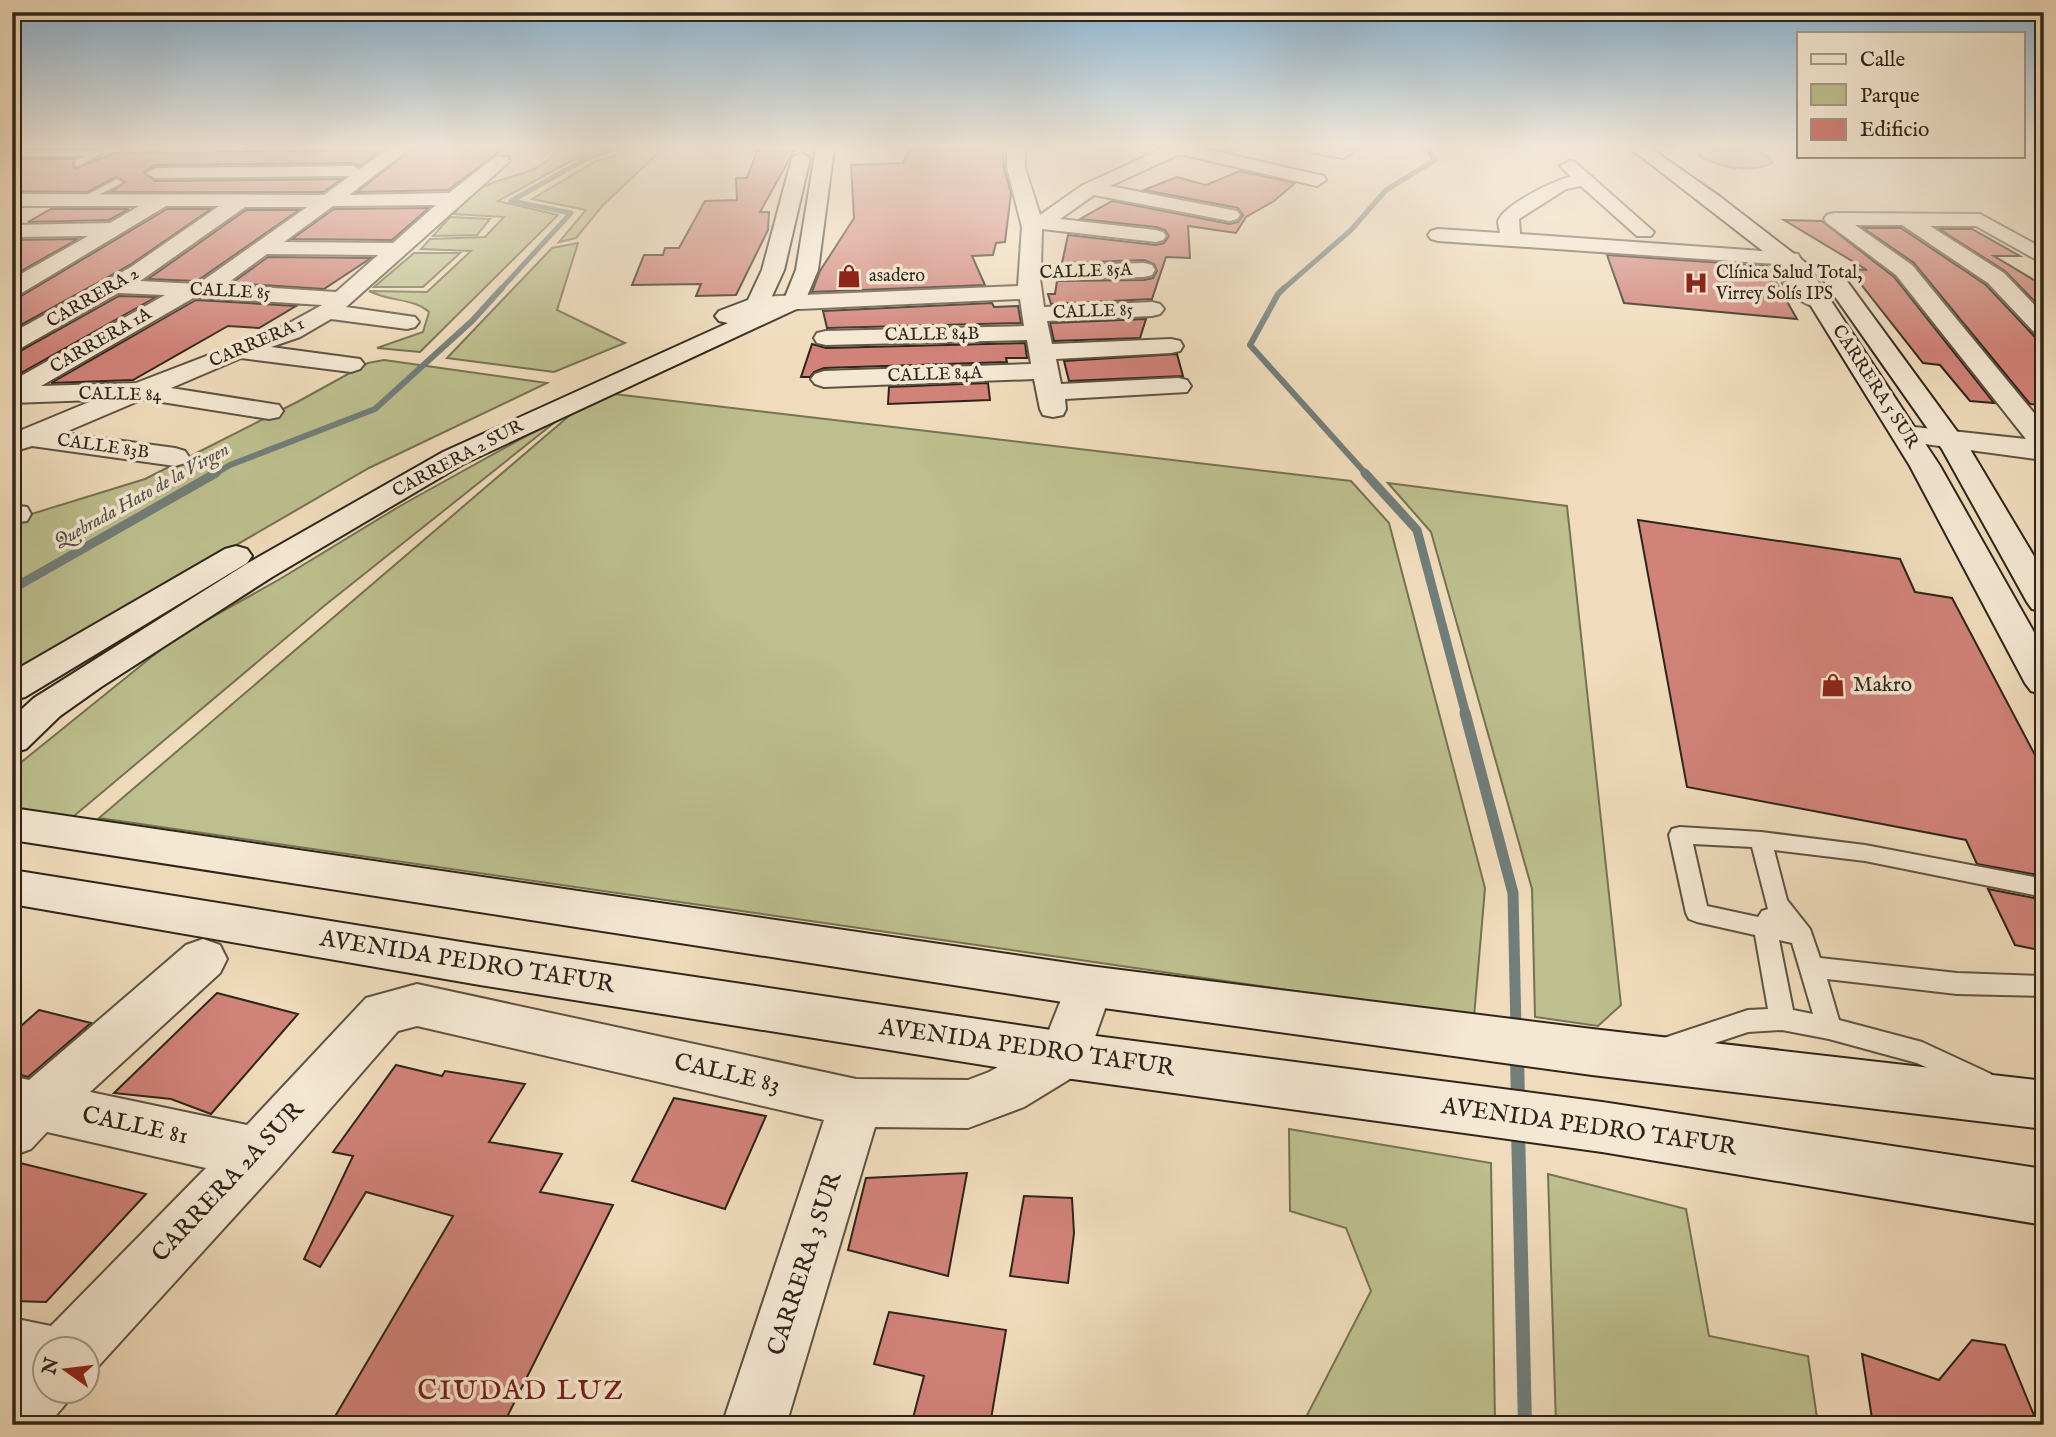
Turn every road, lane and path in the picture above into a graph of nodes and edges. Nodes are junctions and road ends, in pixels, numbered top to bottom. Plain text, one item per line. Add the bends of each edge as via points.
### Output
1 (29, 215) edge
2 (137, 215) edge
3 (220, 215) edge
4 (299, 215) edge
5 (436, 215) edge
6 (791, 215) edge
7 (810, 215) edge
8 (1033, 215) edge
9 (1051, 215) edge
10 (1512, 215) edge
11 (1625, 215) edge
12 (1728, 215) edge
13 (1756, 215) edge
14 (384, 218) dead end
15 (431, 219) junction
16 (1906, 219) junction
17 (1037, 224) junction
18 (12, 225) edge
19 (113, 229) junction
20 (12, 231) edge
21 (1644, 232) dead end
22 (1503, 233) junction
23 (1438, 235) dead end
24 (1156, 236) dead end
25 (263, 248) junction
26 (398, 249) junction
27 (2044, 258) edge
28 (12, 264) edge
29 (52, 268) junction
30 (1797, 268) junction
31 (1144, 270) dead end
32 (100, 277) junction
33 (12, 289) edge
34 (197, 290) junction
35 (285, 296) junction
36 (795, 301) junction
37 (757, 304) junction
38 (335, 306) junction
39 (1152, 309) dead end
40 (251, 316) dead end
41 (407, 322) dead end
42 (2044, 329) edge
43 (826, 338) dead end
44 (233, 340) junction
45 (1040, 342) junction
46 (12, 343) edge
47 (1171, 346) dead end
48 (351, 364) dead end
49 (824, 379) dead end
50 (1178, 386) dead end
51 (135, 391) junction
52 (12, 393) edge
53 (270, 411) dead end
54 (2034, 419) edge
55 (1908, 439) junction
56 (21, 440) edge
57 (2044, 443) edge
58 (1952, 444) junction
59 (2044, 453) edge
60 (175, 457) dead end
61 (2044, 602) edge
62 (2044, 682) edge
63 (12, 688) edge
64 (12, 740) edge
65 (12, 824) edge
66 (1761, 840) junction
67 (12, 887) edge
68 (2044, 888) edge
69 (1776, 903) junction
70 (1765, 928) junction
71 (1802, 936) junction
72 (204, 959) dead end
73 (1813, 967) junction
74 (1089, 986) junction
75 (2044, 986) edge
76 (383, 1013) joint
77 (1782, 1019) junction
78 (1829, 1028) junction
79 (1592, 1052) junction
80 (1065, 1055) junction
81 (856, 1103) junction
82 (2031, 1103) edge
83 (21, 1112) edge
84 (257, 1153) junction
85 (2044, 1196) edge
86 (83, 1336) edge
87 (12, 1349) edge
88 (32, 1353) edge
89 (32, 1394) edge
90 (12, 1417) edge
91 (754, 1425) edge

1 - 18 street
2 - 19 street
3 - 32 street, CARRERA 2 via 139,272
4 - 25 street, CARRERA 1A
5 - 15 street, CARRERA 1
6 - 37 street
7 - 36 street via 807,270
8 - 17 street
9 - 17 street
10 - 22 street
11 - 21 street
12 - 30 street, CARRERA 5 SUR
13 - 58 street, CARRERA 5 SUR via 1821,260
14 - 15 street
15 - 26 street, CARRERA 1
16 - 27 street via 1980,220
16 - 42 street via 1996,278
16 - 54 street via 1833,219 1904,270
17 - 24 street
17 - 45 street
19 - 20 street
19 - 29 street
22 - 23 street
22 - 30 street
25 - 26 street
25 - 34 street, CARRERA 1A
26 - 38 street, CARRERA 1
28 - 29 street, CALLE 85
29 - 32 street, CALLE 85
29 - 33 street
30 - 55 street, CARRERA 5 SUR
31 - 45 street, CALLE 85A
32 - 34 street, CALLE 85
32 - 46 street, CARRERA 2
34 - 35 street, CALLE 85
34 - 52 street, CARRERA 1A
35 - 38 street, CALLE 85
35 - 40 street
36 - 37 street, CALLE 85
36 - 45 street, CALLE 85
36 - 64 street, CARRERA 2 SUR via 453,458 260,570 88,679 47,707
37 - 63 street, CARRERA 2 SUR via 405,460
38 - 41 street
38 - 44 street, CARRERA 1 via 291,332
39 - 45 street, CALLE 85
43 - 45 street, CALLE 84B
44 - 48 street
44 - 51 street, CARRERA 1
45 - 47 street, CALLE 84B
45 - 49 street, CALLE 84A
45 - 50 street, CALLE 84A
51 - 52 street, CALLE 84
51 - 53 street, CALLE 84
51 - 56 street
54 - 57 street
55 - 58 street
55 - 62 street, CARRERA 5 SUR
56 - 60 street, CALLE 83B
58 - 59 street via 2030,457
58 - 61 street, CARRERA 5 SUR
65 - 74 street
66 - 68 lane via 1865,853
66 - 69 lane
66 - 70 lane via 1680,835 1697,913
67 - 80 street, AVENIDA PEDRO TAFUR
69 - 70 lane
69 - 71 lane
70 - 71 lane
70 - 77 lane
71 - 73 lane
72 - 83 street
73 - 75 lane via 1907,980
73 - 78 lane
74 - 79 street
74 - 80 street
76 - 81 street, CALLE 83 via 417,1004
76 - 84 street, CARRERA 2A SUR
77 - 78 lane
77 - 79 lane via 1748,1021 1673,1047
78 - 82 lane via 1922,1053
79 - 82 street
80 - 81 street, CALLE 83 via 1006,1090 968,1104
80 - 85 street, AVENIDA PEDRO TAFUR via 1602,1127
81 - 91 street, CARRERA 3 SUR
83 - 84 street, CALLE 81
84 - 86 street, CARRERA 2A SUR
87 - 88 street
89 - 90 street

